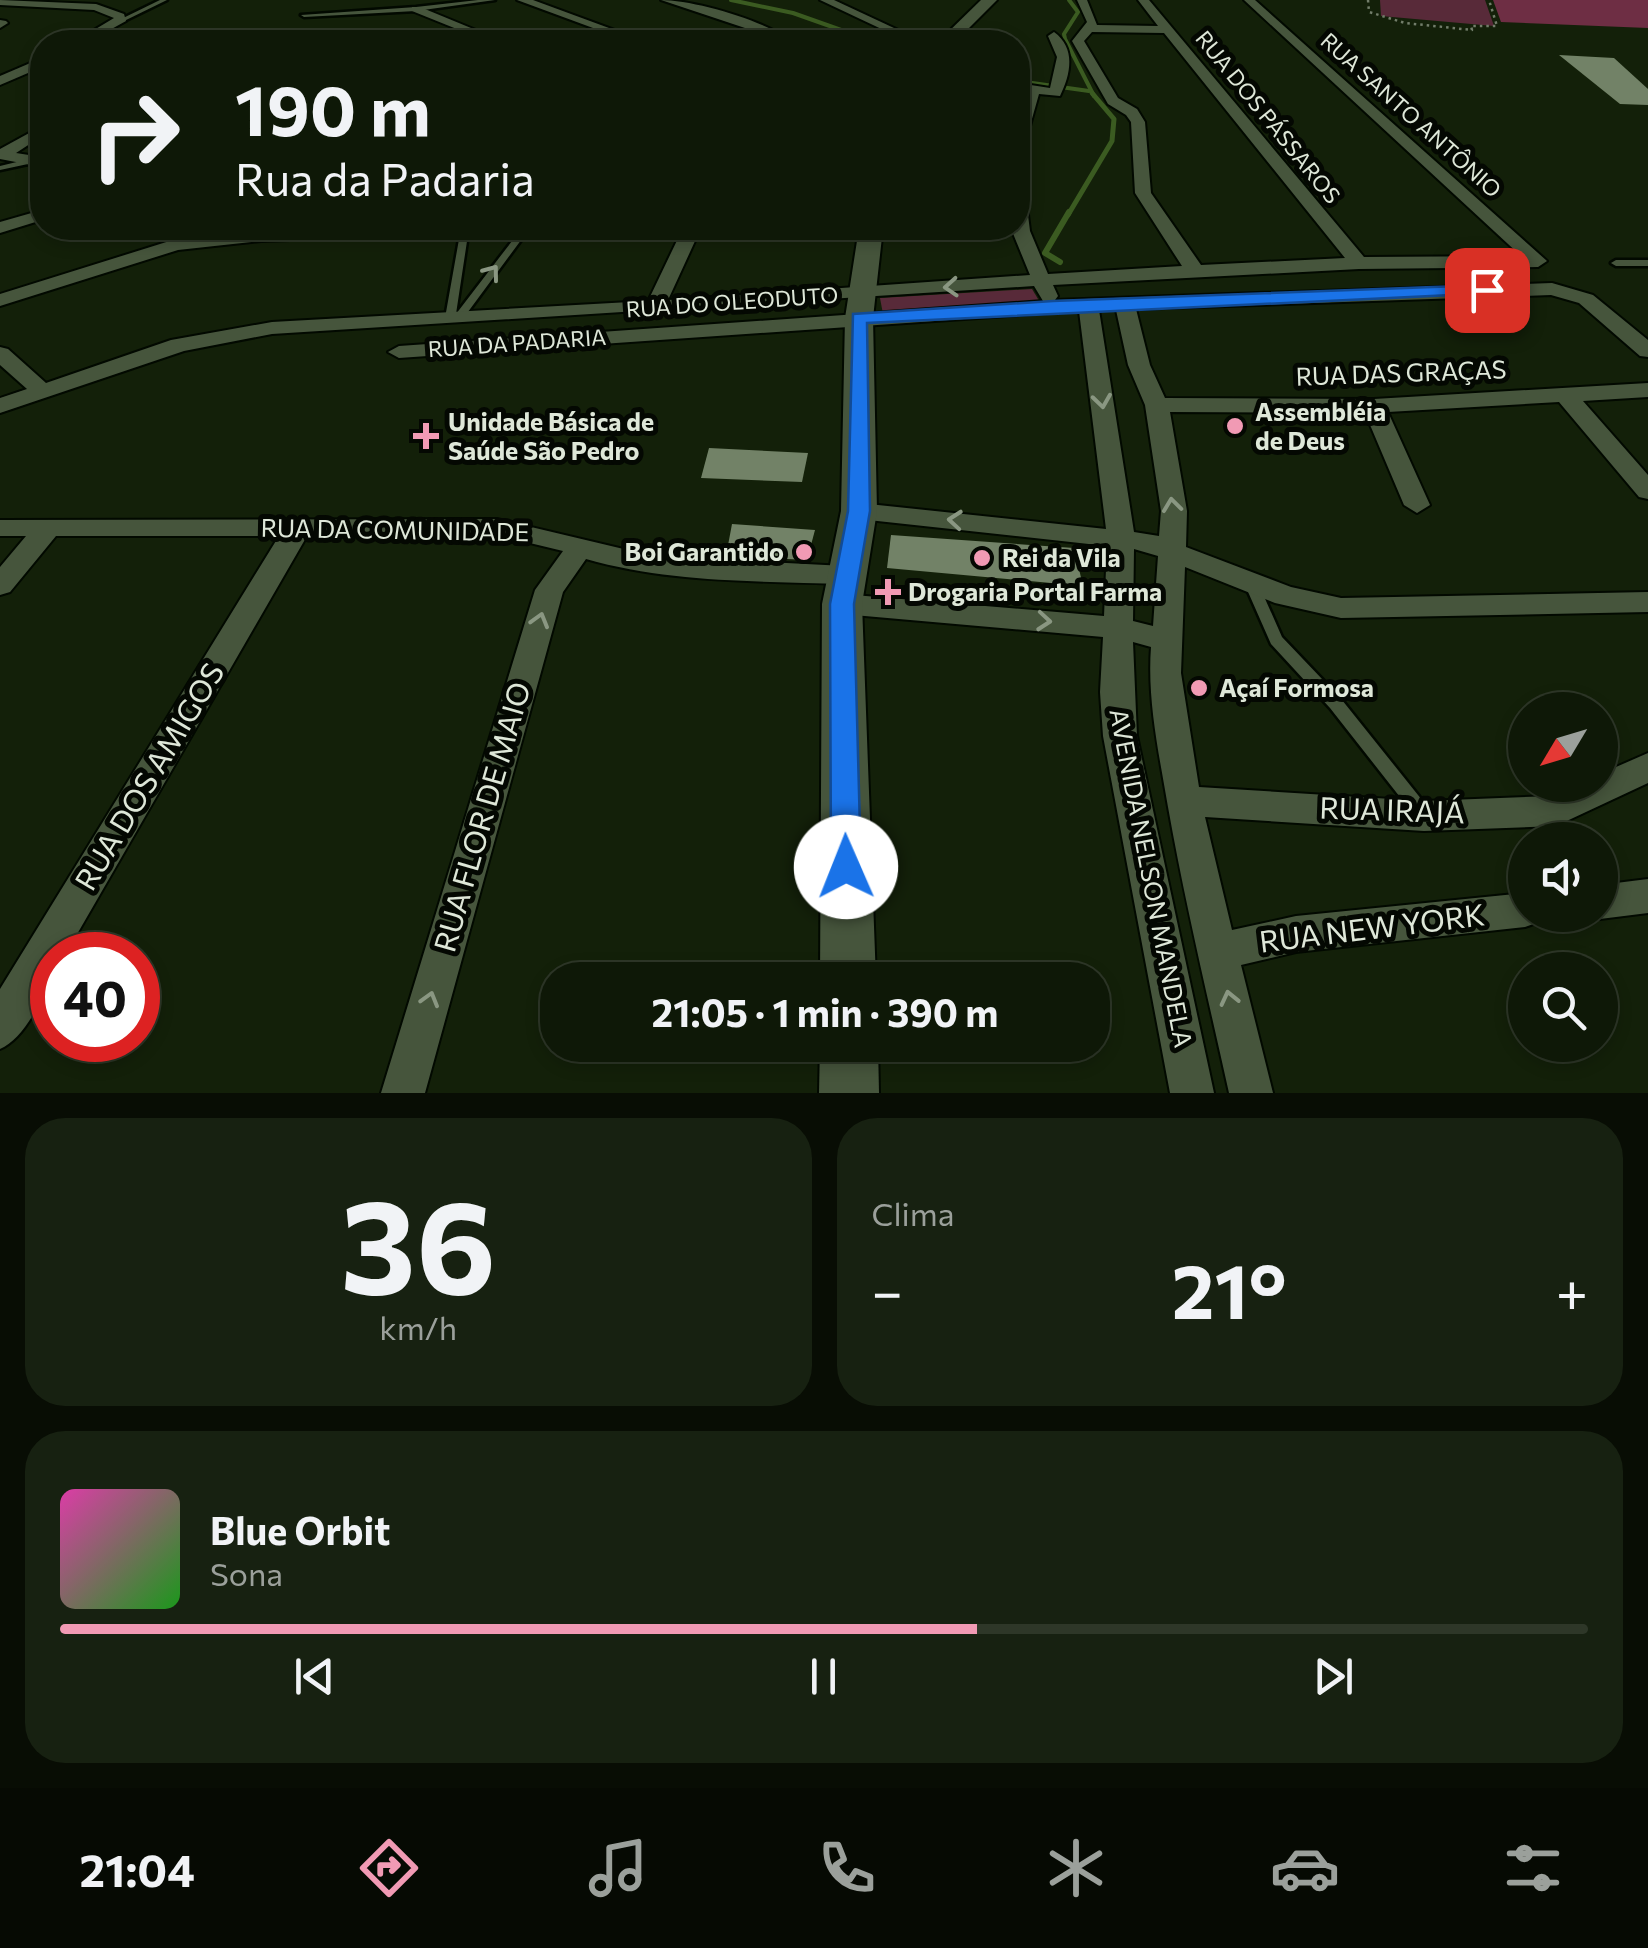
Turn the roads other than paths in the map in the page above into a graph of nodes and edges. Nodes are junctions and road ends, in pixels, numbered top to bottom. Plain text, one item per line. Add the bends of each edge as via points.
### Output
1 (164, 0) edge
2 (492, 0) edge
3 (522, 0) edge
4 (666, 0) edge
5 (826, 0) edge
6 (990, 0) edge
7 (1082, 0) edge
8 (1143, 0) edge
9 (1249, 0) edge
10 (0, 2) edge
11 (416, 9) junction
12 (304, 15) dead end
13 (120, 21) junction
14 (1092, 28) junction
15 (103, 30) edge
16 (469, 30) edge
17 (607, 30) edge
18 (760, 30) edge
19 (892, 30) edge
20 (959, 30) edge
21 (1168, 30) junction
22 (1054, 36) dead end
23 (30, 67) edge
24 (0, 81) edge
25 (1030, 88) edge
26 (30, 137) edge
27 (30, 161) edge
28 (30, 163) edge
29 (0, 168) edge
30 (30, 219) edge
31 (0, 228) edge
32 (204, 240) edge
33 (464, 240) edge
34 (516, 240) edge
35 (686, 240) edge
36 (869, 240) edge
37 (1024, 240) edge
38 (1535, 262) joint
39 (1358, 263) junction
40 (1616, 263) dead end
41 (1648, 264) edge
42 (1196, 272) junction
43 (1039, 280) junction
44 (0, 300) edge
45 (1125, 304) junction
46 (1088, 305) junction
47 (861, 306) junction
48 (1053, 306) junction
49 (655, 308) junction
50 (454, 318) junction
51 (1648, 351) edge
52 (399, 352) dead end
53 (0, 354) edge
54 (40, 389) junction
55 (1648, 390) edge
56 (1564, 393) junction
57 (1157, 405) junction
58 (0, 406) edge
59 (1374, 406) junction
60 (1648, 491) edge
61 (1417, 505) dead end
62 (859, 511) junction
63 (300, 526) junction
64 (49, 527) junction
65 (0, 528) edge
66 (1122, 538) junction
67 (579, 549) junction
68 (1174, 552) junction
69 (0, 585) edge
70 (1252, 585) junction
71 (844, 590) junction
72 (1648, 602) edge
73 (1119, 628) junction
74 (1166, 640) junction
75 (1648, 766) edge
76 (1185, 802) junction
77 (1424, 816) junction
78 (1648, 896) edge
79 (1618, 900) edge
80 (1508, 912) edge
81 (1218, 951) junction
82 (848, 962) edge
83 (0, 1028) edge
84 (849, 1062) edge
85 (403, 1093) edge
86 (849, 1093) edge
87 (1192, 1093) edge
88 (1252, 1093) edge

1 - 13 lane
2 - 11 lane
3 - 17 street
4 - 18 street
5 - 19 street
6 - 20 street
7 - 14 street
8 - 21 street, RUA DOS PÁSSAROS
9 - 38 street, RUA SANTO ANTÔNIO
10 - 13 street via 108,9
11 - 12 lane
11 - 16 street
13 - 15 street
14 - 21 street
14 - 42 street via 1078,41 1114,102 1138,122 1142,193
21 - 39 street, RUA DOS PÁSSAROS
22 - 25 street via 1065,52 1057,88
23 - 24 street
26 - 27 street via 1,155
28 - 29 lane
30 - 31 street
32 - 44 street
33 - 50 lane
50 -> 34 lane
35 - 49 street
36 - 47 street
37 - 43 street
38 - 39 street, RUA DO OLEODUTO
39 - 42 street, RUA DO OLEODUTO
40 - 41 lane
42 - 43 street, RUA DO OLEODUTO
43 -> 47 street, RUA DO OLEODUTO
43 - 48 street
45 - 46 street
45 - 51 street via 1552,288 1574,292
45 - 57 street, AVENIDA NELSON MANDELA
46 - 48 street
46 -> 66 street, AVENIDA NELSON MANDELA
47 - 48 street, RUA DA PADARIA
47 - 49 street, RUA DO OLEODUTO
47 - 52 street, RUA DA PADARIA
47 - 62 street
49 - 50 street, RUA DO OLEODUTO
50 - 54 street, RUA DO OLEODUTO via 219,335
53 - 54 street
54 - 58 street, RUA DO OLEODUTO
55 - 56 street, RUA DAS GRAÇAS
56 - 59 street, RUA DAS GRAÇAS
56 - 60 street
57 - 59 street, RUA DAS GRAÇAS
68 -> 57 street, AVENIDA NELSON MANDELA
59 - 61 street
66 -> 62 street
62 - 71 street
63 - 64 street, RUA DA COMUNIDADE
63 - 67 street, RUA DA COMUNIDADE via 497,528 532,531
63 - 83 street, RUA DOS AMIGOS
64 - 65 street, RUA DA COMUNIDADE
64 - 69 street
66 - 68 street
66 - 73 street, AVENIDA NELSON MANDELA
67 - 71 street, RUA DA COMUNIDADE
85 -> 67 street, RUA FLOR DE MAIO via 549,590
68 - 70 street
68 - 74 street, AVENIDA NELSON MANDELA
70 - 72 street via 1342,608
70 - 77 lane via 1276,640
71 -> 73 street, RUA DA COMUNIDADE
71 - 82 street
73 - 74 street, RUA DA COMUNIDADE
73 - 87 street, AVENIDA NELSON MANDELA via 1120,736
74 - 76 street, AVENIDA NELSON MANDELA
75 - 77 street, RUA IRAJÁ via 1556,811
76 - 77 street, RUA IRAJÁ
76 - 81 street, AVENIDA NELSON MANDELA
78 - 79 street
80 - 81 street, RUA NEW YORK via 1296,934
88 -> 81 street, AVENIDA NELSON MANDELA
84 - 86 street

